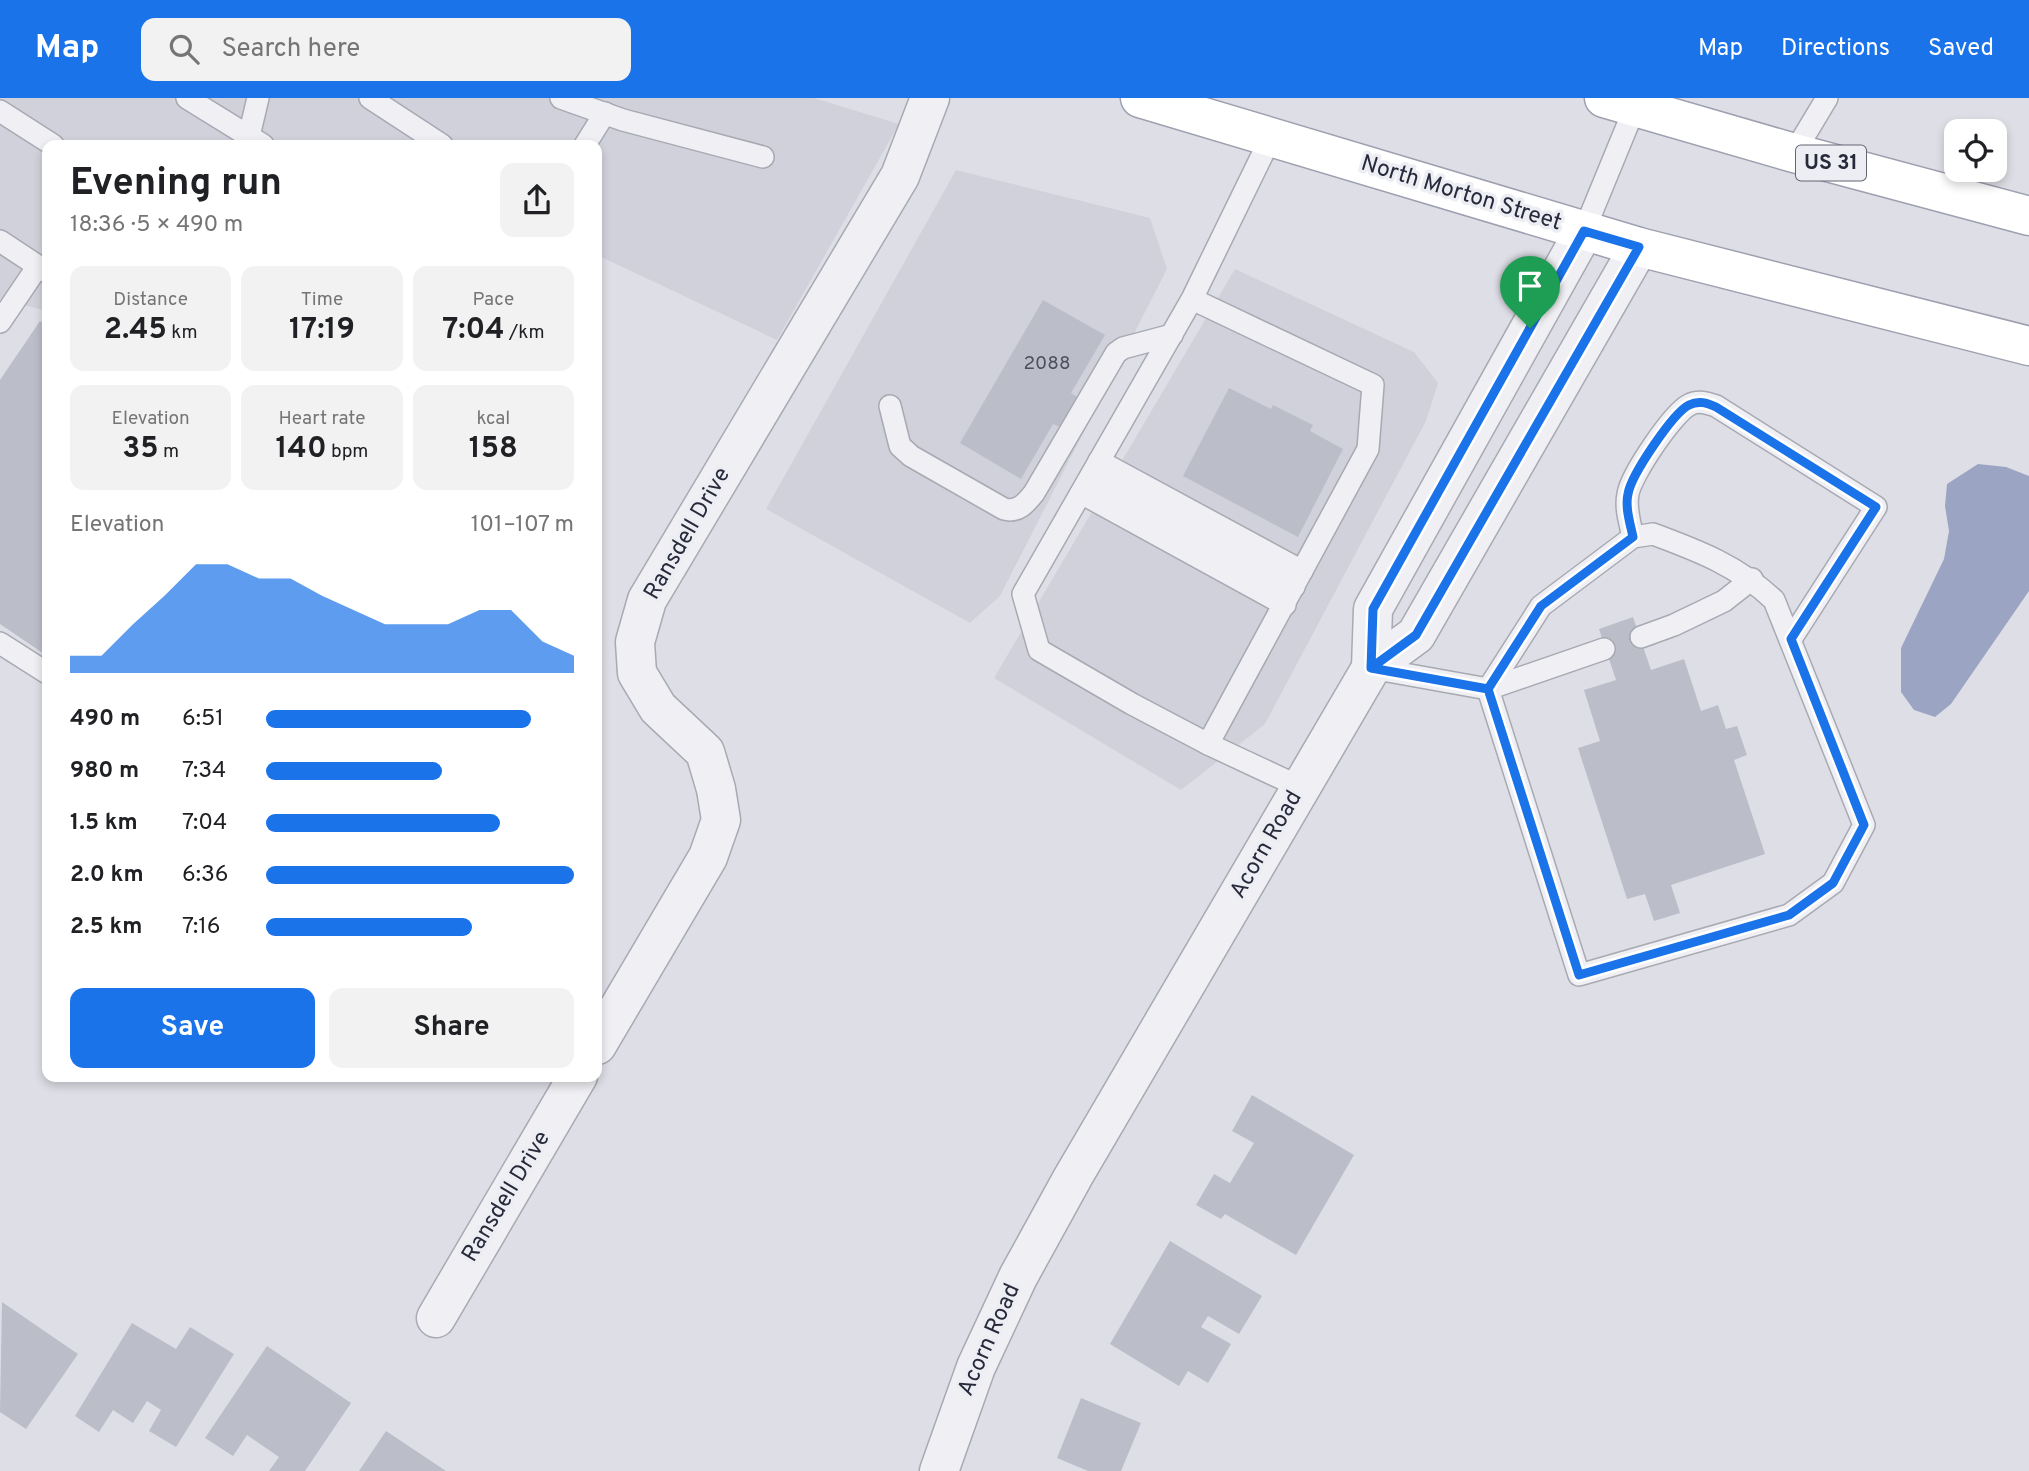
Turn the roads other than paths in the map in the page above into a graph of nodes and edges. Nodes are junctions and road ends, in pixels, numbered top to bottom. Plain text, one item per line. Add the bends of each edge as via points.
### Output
1 (187, 98) edge
2 (258, 98) edge
3 (370, 98) edge
4 (561, 98) edge
5 (930, 98) edge
6 (1140, 98) edge
7 (1827, 98) edge
8 (1627, 101) edge
9 (0, 111) edge
10 (605, 113) junction
11 (1270, 136) junction
12 (44, 140) edge
13 (248, 140) edge
14 (251, 140) edge
15 (434, 140) edge
16 (588, 140) edge
17 (1794, 153) junction
18 (763, 158) dead end
19 (2029, 216) edge
20 (1584, 231) junction
21 (0, 241) edge
22 (1639, 247) junction
23 (42, 268) edge
24 (42, 270) edge
25 (1192, 299) junction
26 (0, 322) edge
27 (1171, 335) junction
28 (2029, 346) edge
29 (890, 405) dead end
30 (1090, 477) junction
31 (1633, 537) junction
32 (1752, 579) junction
33 (1294, 588) junction
34 (1642, 637) dead end
35 (1791, 639) junction
36 (0, 643) edge
37 (1604, 649) dead end
38 (1371, 668) junction
39 (42, 670) edge
40 (1488, 689) junction
41 (1208, 744) junction
42 (1300, 787) junction
43 (602, 1037) edge
44 (574, 1082) edge
45 (436, 1318) dead end
46 (939, 1471) edge

1 - 13 lane
2 - 14 lane
3 - 15 lane
4 - 10 lane
5 - 43 street, Ransdell Drive via 900,176 647,600 635,642 637,673 658,708 705,752 721,820 708,857
6 - 11 main road, North Morton Street
7 - 17 lane
8 - 17 main road, US 31
8 - 20 lane
9 - 12 lane
10 - 16 lane
10 - 18 lane
11 - 20 main road, North Morton Street
11 - 25 lane
17 - 19 main road, US 31
20 - 22 main road, North Morton Street
20 - 38 street via 1373,609
21 - 23 lane
22 - 28 main road, North Morton Street
22 - 38 street, Acorn Road via 1416,635
24 - 26 lane
25 - 27 lane
25 - 33 lane via 1373,385 1368,449
27 - 29 lane via 1116,353 1034,493 1011,511 911,456 900,446
27 - 30 lane
30 - 33 lane
30 - 33 lane
30 - 41 lane via 1023,594 1039,650
31 - 32 lane via 1653,534 1704,553
31 - 35 lane via 1627,495 1631,484 1676,415 1690,404 1703,402 1876,507
31 - 40 lane via 1541,606
32 - 34 lane via 1724,601
32 - 35 lane via 1774,600
33 - 41 lane
35 - 40 lane via 1864,825 1833,883 1789,915 1579,975
36 - 39 lane
37 - 40 lane
38 - 40 lane
38 - 42 street, Acorn Road
41 - 42 lane
42 - 46 street, Acorn Road via 1018,1277 976,1367
44 - 45 street, Ransdell Drive

